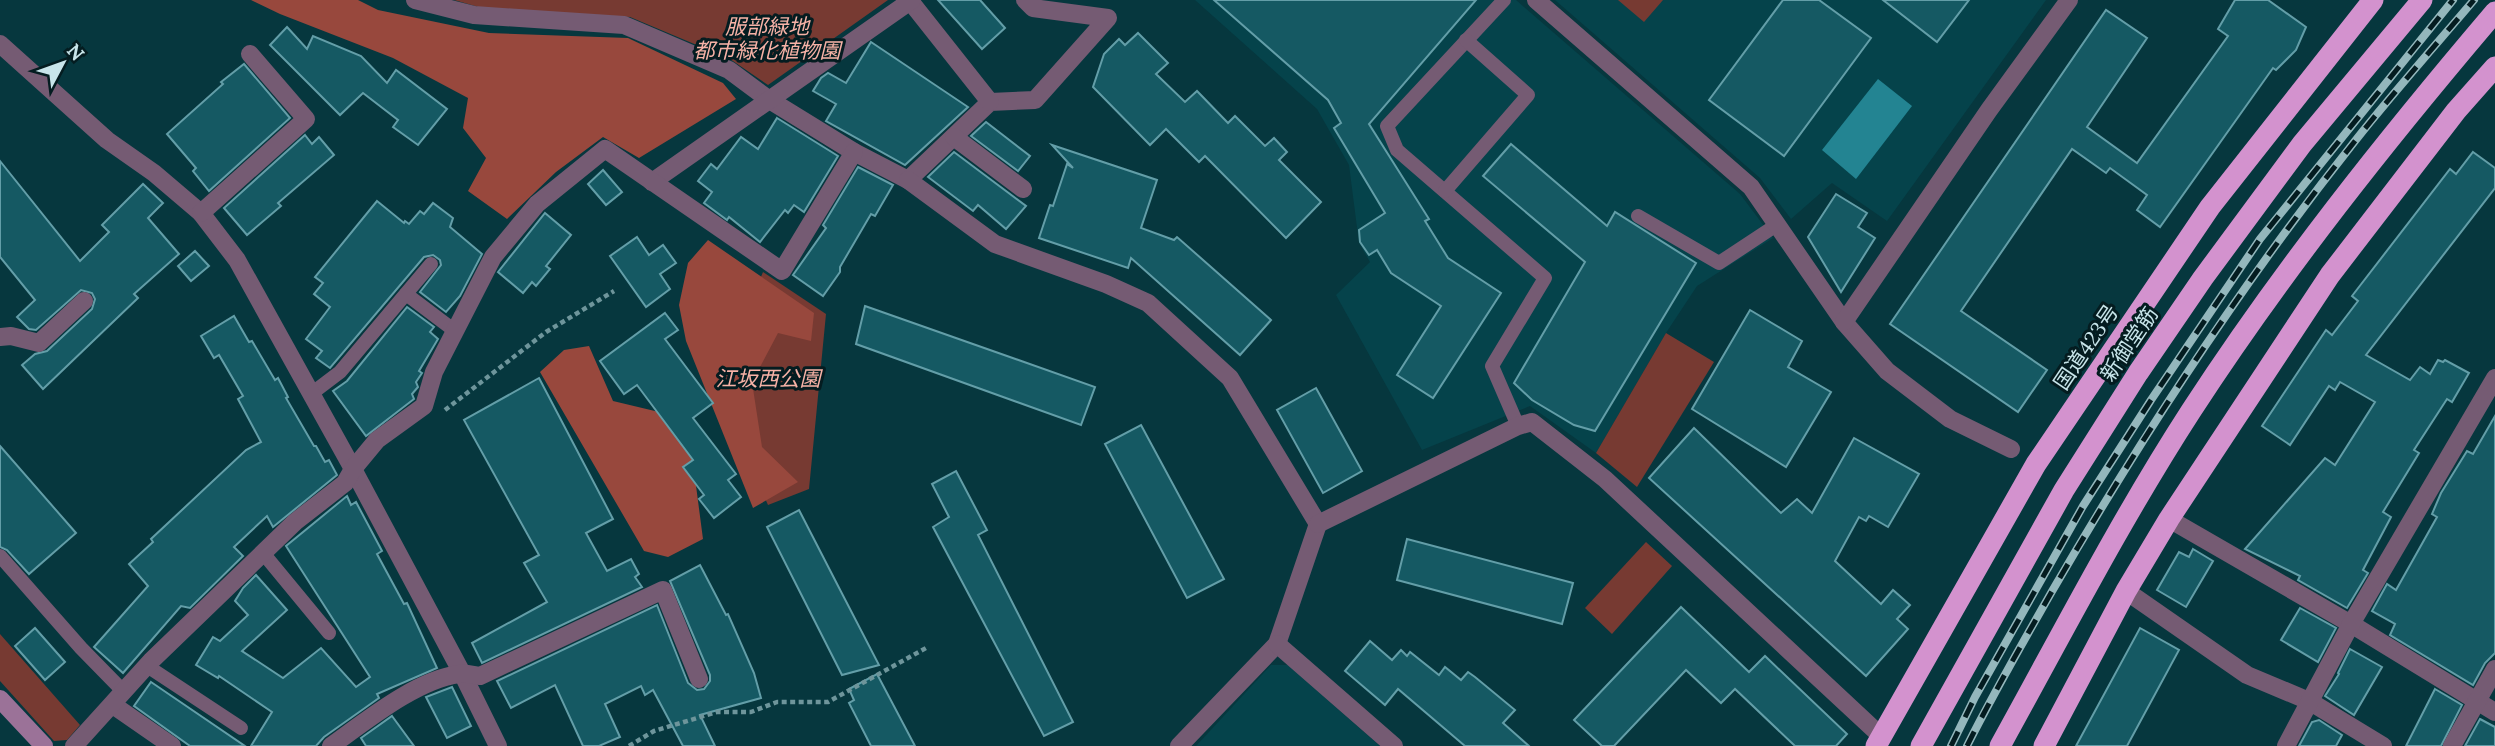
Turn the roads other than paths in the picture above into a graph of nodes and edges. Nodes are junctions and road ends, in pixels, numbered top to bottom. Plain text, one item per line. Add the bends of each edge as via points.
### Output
1 (415, 0) edge
2 (1025, 0) edge
3 (1504, 0) edge
4 (1536, 0) edge
5 (2069, 0) edge
6 (2373, 0) edge
7 (2422, 0) edge
8 (911, 1) edge
9 (2495, 12) edge
10 (1466, 40) junction
11 (0, 44) edge
12 (250, 54) dead end
13 (2495, 67) edge
14 (768, 99) junction
15 (990, 102) junction
16 (954, 137) junction
17 (854, 152) junction
18 (908, 180) junction
19 (652, 182) junction
20 (1023, 189) dead end
21 (1445, 191) junction
22 (201, 213) junction
23 (1638, 216) dead end
24 (1778, 224) junction
25 (431, 264) dead end
26 (406, 294) junction
27 (84, 300) dead end
28 (1844, 322) junction
29 (455, 331) junction
30 (0, 337) edge
31 (2495, 378) edge
32 (311, 394) junction
33 (1518, 426) junction
34 (2011, 449) dead end
35 (353, 469) junction
36 (2169, 519) junction
37 (1318, 524) junction
38 (263, 553) junction
39 (0, 556) edge
40 (2126, 591) junction
41 (2351, 624) junction
42 (329, 633) dead end
43 (1277, 644) junction
44 (147, 666) junction
45 (2495, 669) edge
46 (462, 673) junction
47 (699, 679) dead end
48 (0, 699) edge
49 (119, 699) junction
50 (2309, 701) junction
51 (2477, 701) junction
52 (2495, 712) edge
53 (242, 728) dead end
54 (1879, 741) edge
55 (343, 742) edge
56 (44, 746) edge
57 (74, 746) edge
58 (172, 746) edge
59 (498, 746) edge
60 (1179, 746) edge
61 (1394, 746) edge
62 (1921, 746) edge
63 (2000, 746) edge
64 (2044, 746) edge
65 (2286, 746) edge
66 (2383, 746) edge
67 (2452, 746) edge

1 - 14 street via 474,16 624,25 729,70
2 - 15 street via 1033,8 1108,18 1035,100
3 - 10 lane
4 - 24 street via 1751,187
5 - 28 street
6 - 54 highway, 国道423号 via 2210,207 2036,464
7 - 62 highway, 新御堂筋 via 2302,144 2138,373 2058,502
8 - 14 street
8 - 15 street
9 - 63 highway via 2255,317 2122,524
10 - 21 lane via 1387,126 1397,150
10 - 21 lane via 1528,95
11 - 22 street via 107,141
12 - 22 street via 306,119
13 - 36 highway via 2330,275
14 - 17 street
14 - 19 street
15 - 16 street
16 - 18 street
16 - 20 street
17 - 18 street
17 - 19 street via 782,271
18 - 37 street via 995,244 1148,303 1230,378
19 - 29 street via 605,149 537,204 493,257
21 - 33 lane via 1545,278 1492,366
22 - 32 street via 237,260
23 - 24 lane via 1719,263
24 - 28 street
25 - 26 lane
26 - 29 lane
26 - 32 lane via 341,372
27 - 30 street via 39,343
28 - 34 street via 1887,371 1950,419
29 - 35 street via 434,372 424,406 377,440
31 - 41 street
32 - 35 street
33 - 37 street
33 - 54 street via 1532,422 1605,479
35 - 38 street via 345,483
35 - 46 street
36 - 40 highway
36 - 41 street
37 - 43 street
38 - 42 lane
38 - 44 street
39 - 49 lane
40 - 50 street via 2246,675
40 - 64 highway
41 - 50 street
41 - 51 street
43 - 60 street
43 - 61 street
44 - 49 street
44 - 53 lane
45 - 51 street
46 - 47 street via 480,676 663,590
46 - 55 street via 410,693
46 - 59 street
48 - 56 street
49 - 57 street
49 - 58 street
50 - 65 street
50 - 66 street
51 - 52 street
51 - 67 street

